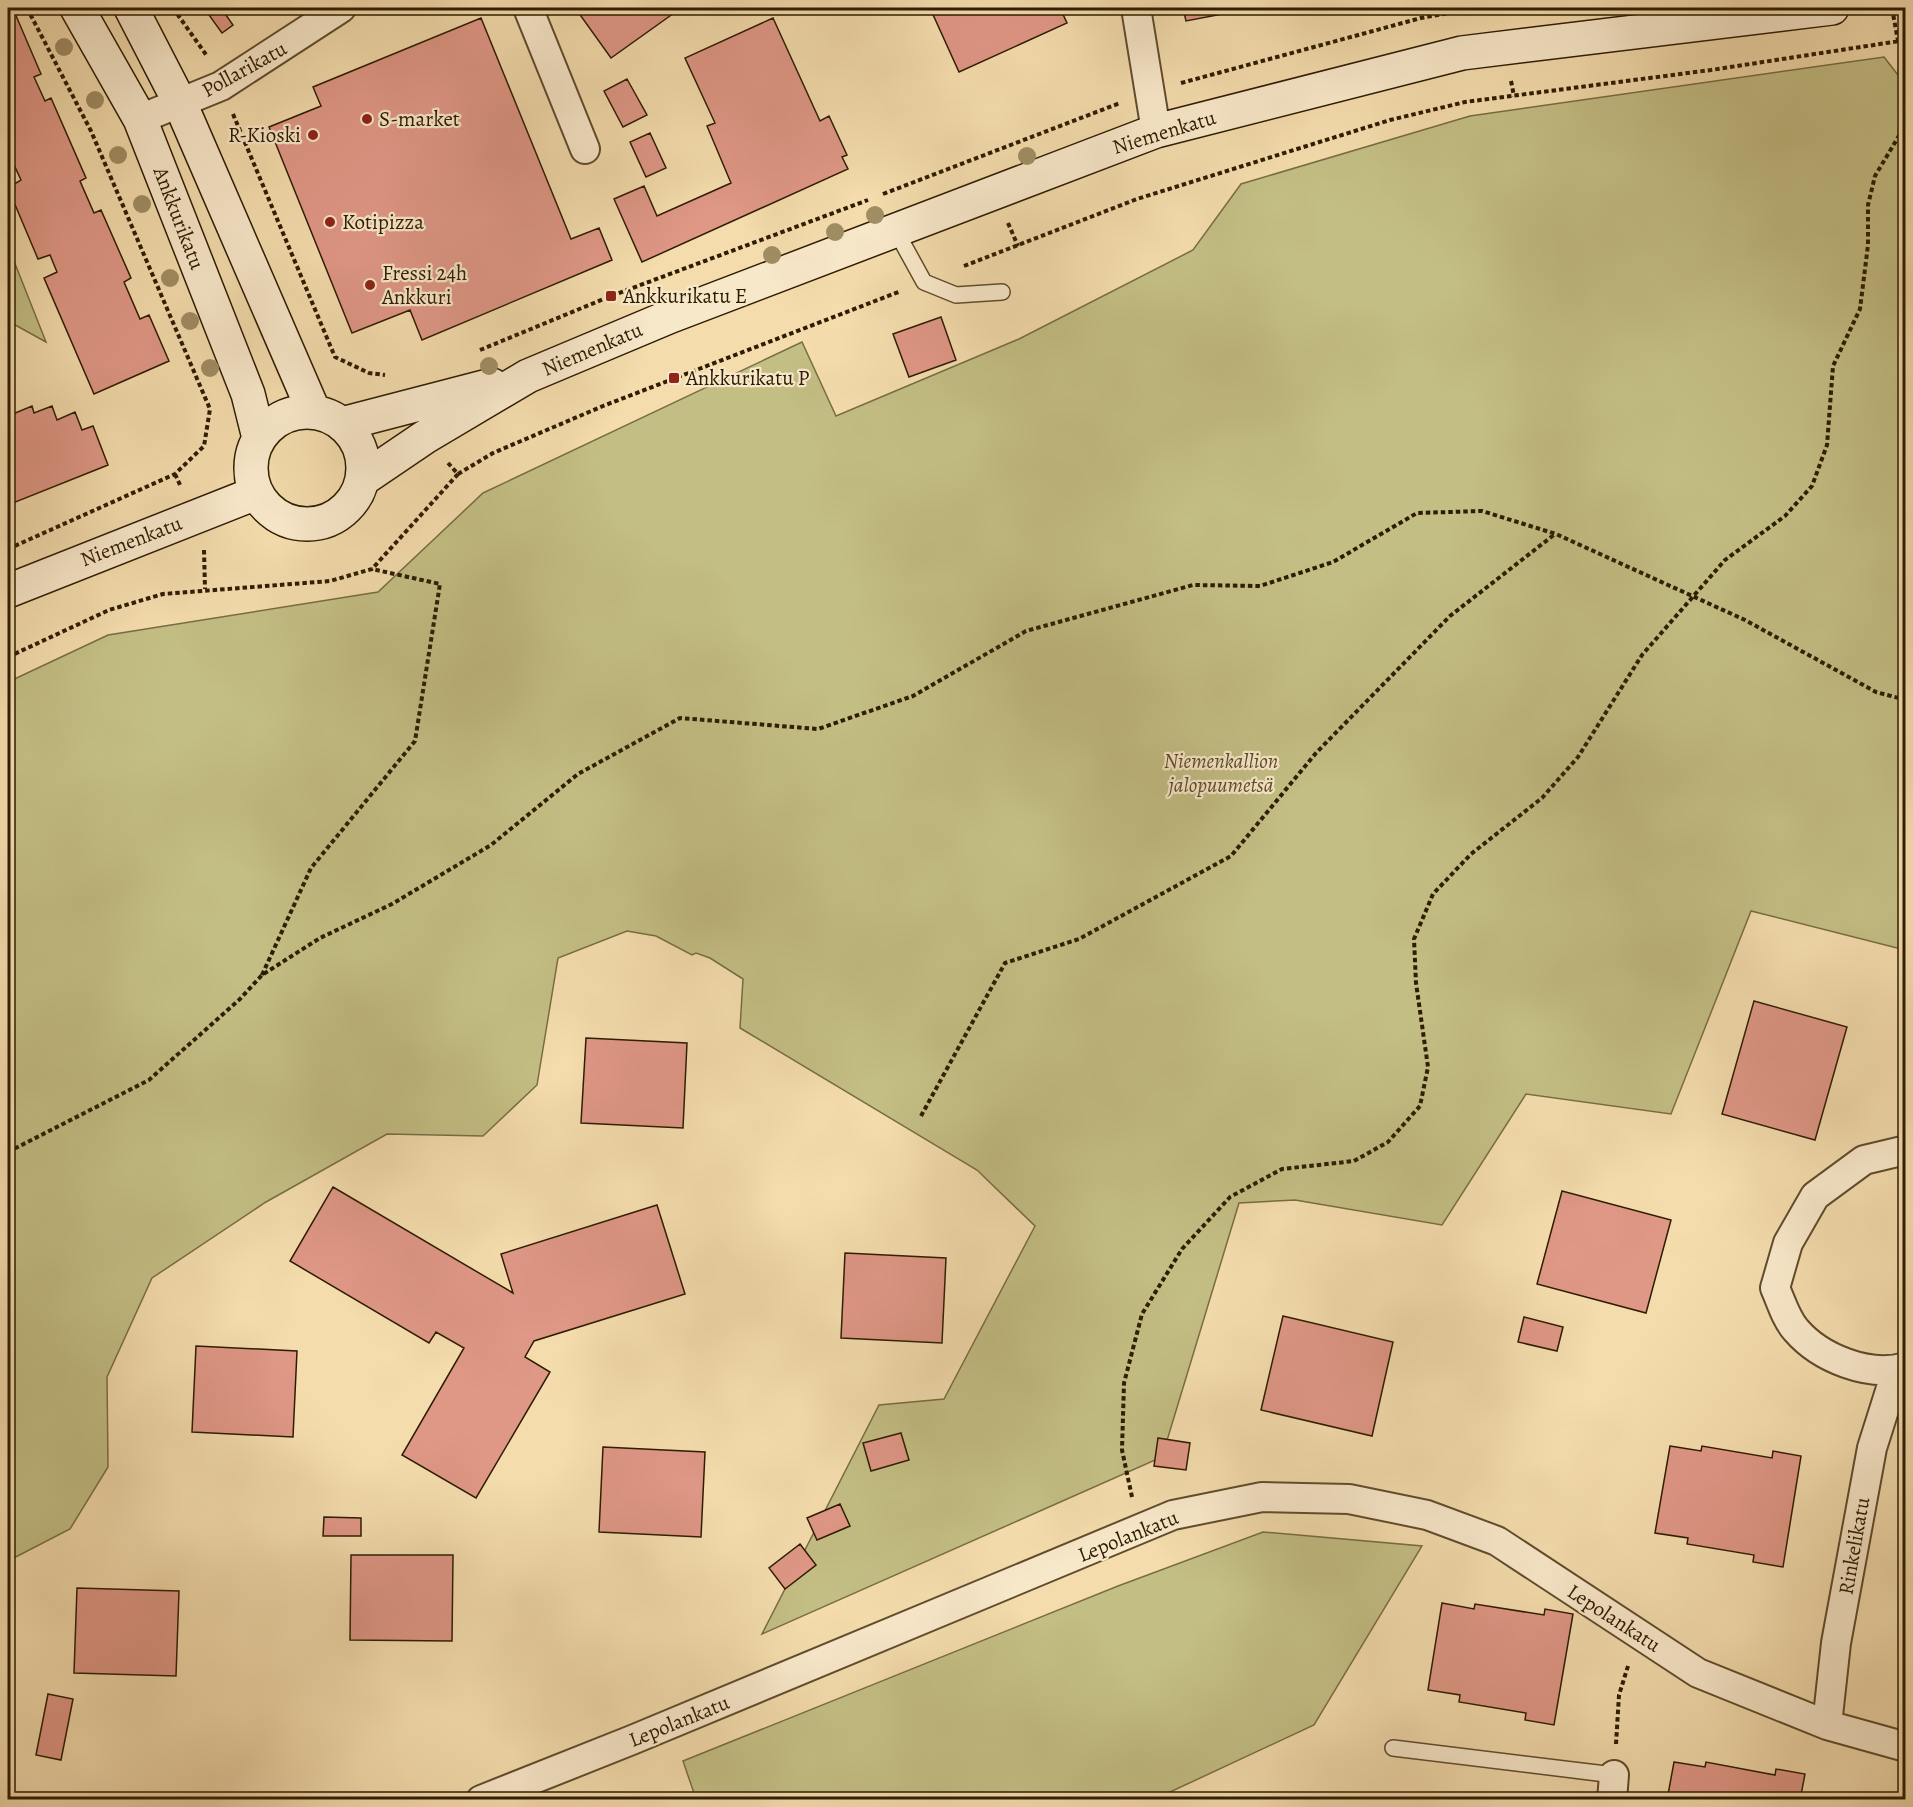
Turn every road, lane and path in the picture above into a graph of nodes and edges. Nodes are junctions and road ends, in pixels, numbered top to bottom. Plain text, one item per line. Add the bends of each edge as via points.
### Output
1 (27, 8) edge
2 (77, 8) edge
3 (131, 8) edge
4 (173, 8) edge
5 (341, 8) edge
6 (528, 8) edge
7 (1136, 8) edge
8 (1832, 8) edge
9 (1892, 8) edge
10 (1770, 11) edge
11 (1905, 40) edge
12 (1898, 41) junction
13 (1905, 57) edge
14 (222, 86) junction
15 (180, 103) junction
16 (140, 119) junction
17 (1905, 124) edge
18 (1156, 131) junction
19 (585, 149) dead end
20 (896, 231) junction
21 (924, 282) junction
22 (1002, 292) dead end
23 (335, 357) dead end
24 (528, 376) junction
25 (328, 418) junction
26 (425, 437) junction
27 (259, 438) junction
28 (458, 474) junction
29 (363, 479) junction
30 (256, 493) junction
31 (1556, 534) junction
32 (8, 549) edge
33 (372, 569) junction
34 (8, 591) edge
35 (1695, 597) junction
36 (8, 657) edge
37 (1905, 700) edge
38 (262, 975) junction
39 (921, 1116) dead end
40 (1905, 1150) edge
41 (8, 1152) edge
42 (1901, 1368) edge
43 (1139, 1530) junction
44 (1638, 1634) junction
45 (1827, 1725) junction
46 (1905, 1747) edge
47 (1393, 1748) dead end
48 (1613, 1787) edge
49 (8, 1793) edge
50 (26, 1800) edge
51 (481, 1800) edge

1 - 32 path via 91,131 210,409 204,446 175,474
2 - 16 street, Ankkurikatu
3 - 15 street, Ankkurikatu
4 - 14 path via 212,63
5 - 14 street, Pollarikatu
6 - 19 street
7 - 18 street
8 - 10 street, Niemenkatu
9 - 12 path
10 - 18 street, Niemenkatu via 1462,53
11 - 12 path
12 - 13 path
12 - 21 path via 1465,102 1401,117 1137,199
14 - 15 street, Pollarikatu
14 - 23 path
15 - 16 street, Pollarikatu
15 - 25 street, Ankkurikatu
16 - 27 street, Ankkurikatu via 248,394
17 - 35 path via 1875,176 1870,195 1860,309 1833,366 1827,445 1812,486 1785,516 1725,560
18 - 20 street, Niemenkatu
20 - 21 lane
20 - 24 street, Niemenkatu via 671,316
21 - 22 lane via 956,295
21 - 28 path via 603,406 493,453
24 - 25 street, Niemenkatu
24 - 26 street, Niemenkatu
25 - 27 street via 287,416
25 - 29 street via 353,435 360,448
26 - 28 path
26 - 29 street, Niemenkatu
27 - 30 street via 251,465
28 - 33 path
29 - 30 street via 355,499 343,513 312,525 284,520 267,509
30 - 34 street, Niemenkatu
31 - 35 path
31 - 38 path via 1482,511 1417,513 1333,562 1260,586 1193,585 1026,631 913,696 818,729 680,718 578,774 490,845 392,903 320,938
31 - 39 path via 1450,616 1316,753 1231,856 1079,939 1005,963
33 - 36 path via 330,581 163,594 109,610
33 - 38 path via 440,584 415,741 311,868
35 - 37 path via 1876,692
35 - 43 path via 1642,655 1578,757 1542,798 1471,854 1433,894 1414,939 1428,1067 1419,1106 1388,1142 1354,1161 1282,1168 1230,1197 1182,1249 1142,1314 1124,1383 1122,1450
38 - 41 path via 149,1080
40 - 42 street, Rinkelikatu via 1864,1160 1815,1196 1788,1243 1775,1288 1795,1329 1831,1358 1866,1368
42 - 45 street, Rinkelikatu via 1872,1448 1836,1643
43 - 44 street, Lepolankatu via 1173,1515 1262,1497 1349,1499 1428,1515 1497,1541
43 - 51 street, Lepolankatu
44 - 45 street, Lepolankatu via 1698,1673
44 - 48 path via 1619,1695
45 - 46 street, Lepolankatu
47 - 48 lane
49 - 50 path

